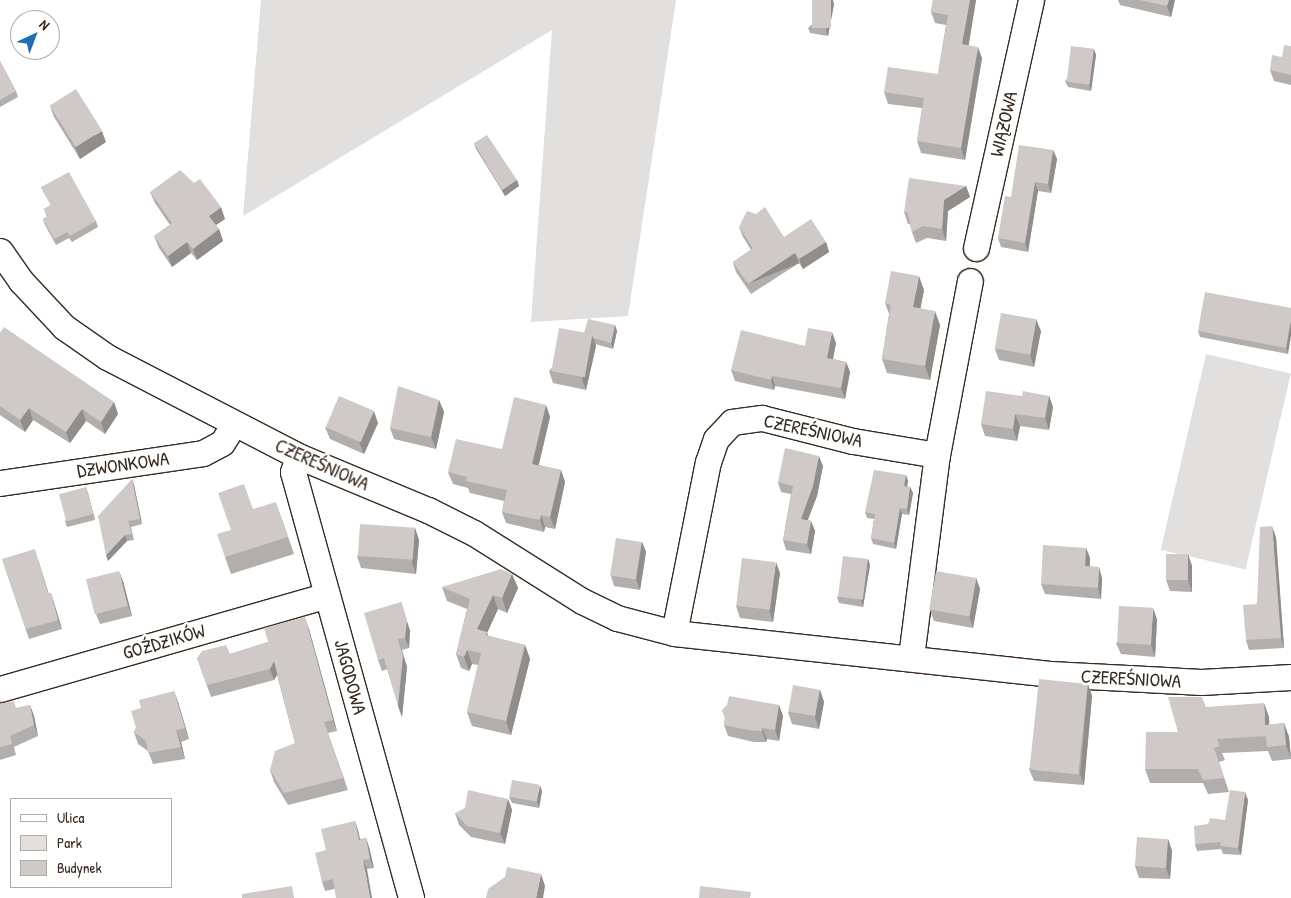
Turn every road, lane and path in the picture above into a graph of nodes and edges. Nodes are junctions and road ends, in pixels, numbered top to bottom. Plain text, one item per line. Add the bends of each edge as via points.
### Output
1 (1031, 0) edge
2 (976, 248) dead end
3 (0, 251) edge
4 (970, 281) dead end
5 (234, 424) junction
6 (937, 454) junction
7 (298, 456) junction
8 (0, 483) edge
9 (327, 595) junction
10 (674, 633) junction
11 (911, 657) junction
12 (1291, 677) edge
13 (0, 689) edge
14 (411, 898) edge

1 - 2 street, WIĄZOWA
3 - 5 street, CZEREŚNIOWA via 21,281 64,327 107,357
4 - 6 street
5 - 7 street, CZEREŚNIOWA
5 - 8 street, DZWONKOWA via 222,443 203,453
6 - 10 street, CZEREŚNIOWA via 853,441 762,418 732,422 716,439 708,462
6 - 11 street
7 - 9 street, JAGODOWA via 293,472
7 - 10 street, CZEREŚNIOWA via 474,532 608,614
9 - 13 street, GOŹDZIKÓW
9 - 14 street, JAGODOWA
10 - 11 street, CZEREŚNIOWA via 795,648
11 - 12 street, CZEREŚNIOWA via 1050,674 1143,681 1201,682

